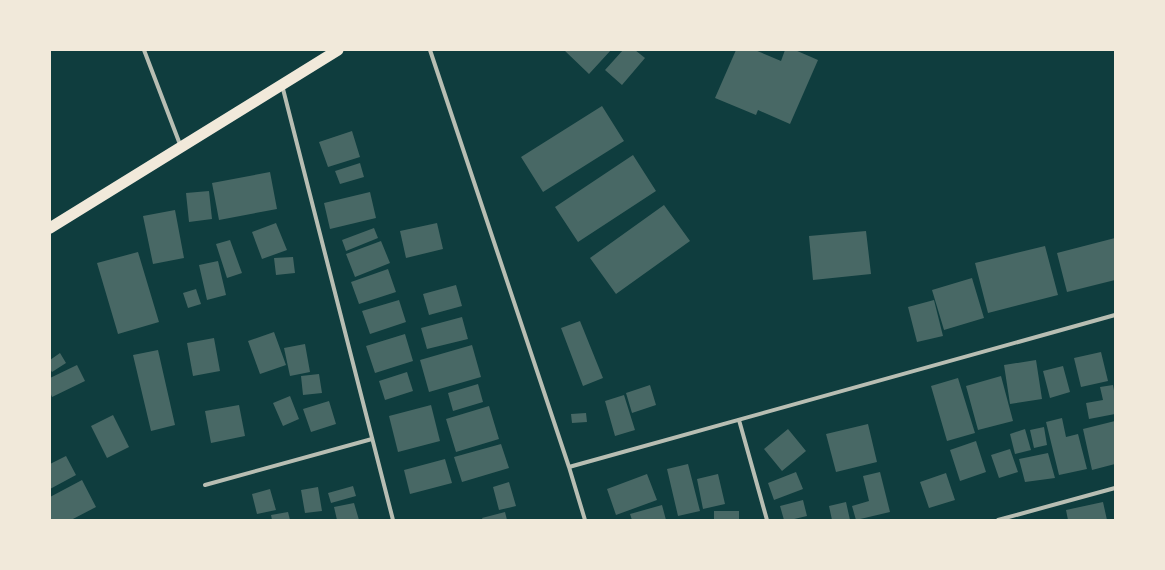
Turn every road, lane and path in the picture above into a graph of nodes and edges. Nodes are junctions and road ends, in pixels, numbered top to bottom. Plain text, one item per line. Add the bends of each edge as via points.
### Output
1 (144, 50) edge
2 (338, 50) edge
3 (430, 50) edge
4 (282, 85) junction
5 (181, 147) junction
6 (50, 228) edge
7 (1115, 315) edge
8 (739, 420) junction
9 (372, 439) junction
10 (569, 468) junction
11 (205, 485) dead end
12 (1115, 488) edge
13 (393, 520) edge
14 (585, 520) edge
15 (767, 520) edge
16 (998, 520) edge

1 - 5 street
2 - 4 highway
3 - 10 street
4 - 5 highway
4 - 9 street
5 - 6 highway
7 - 8 street
8 - 10 street
8 - 15 street
9 - 11 street
9 - 13 street
10 - 14 street
12 - 16 street

